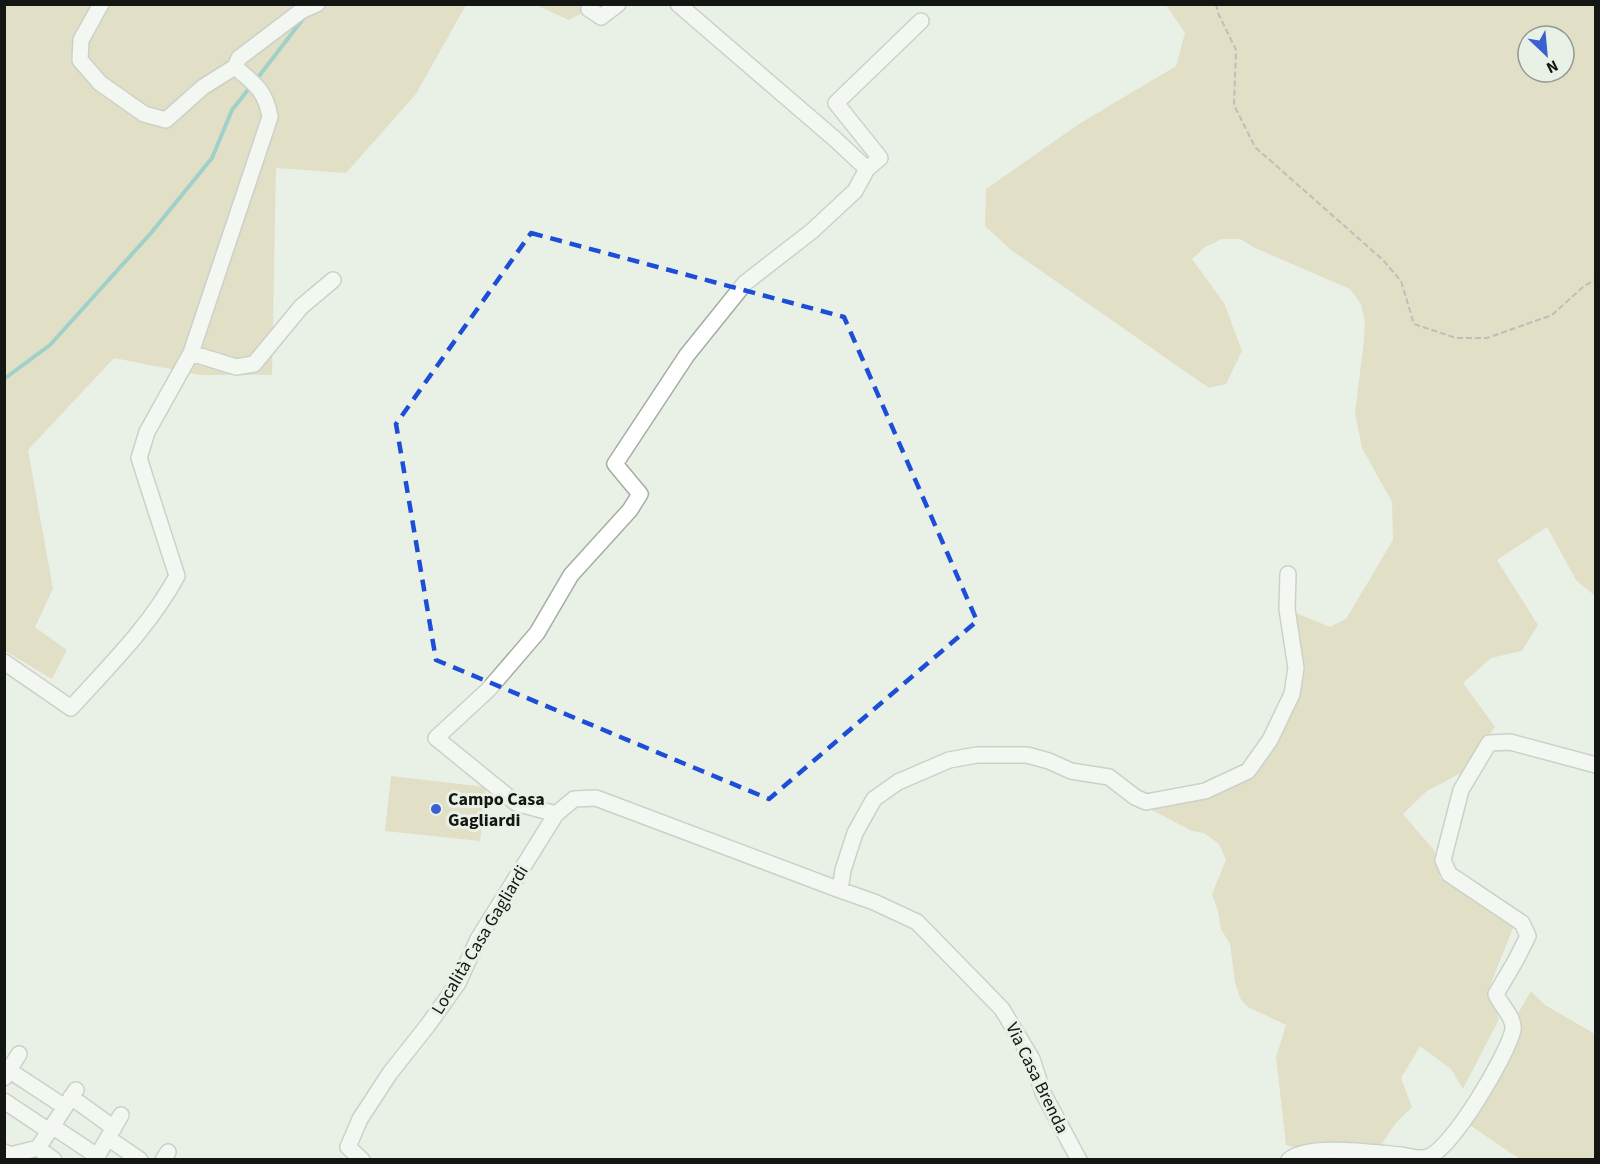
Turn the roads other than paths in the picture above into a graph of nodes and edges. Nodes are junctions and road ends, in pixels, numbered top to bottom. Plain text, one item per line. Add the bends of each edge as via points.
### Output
1 (101, 4) edge
2 (317, 4) edge
3 (590, 4) edge
4 (618, 4) edge
5 (678, 4) edge
6 (921, 21) dead end
7 (239, 71) junction
8 (867, 169) junction
9 (333, 280) dead end
10 (191, 353) junction
11 (1288, 574) dead end
12 (4, 662) edge
13 (1596, 765) edge
14 (596, 798) joint
15 (556, 814) junction
16 (840, 890) junction
17 (19, 1054) dead end
18 (6, 1072) edge
19 (70, 1098) junction
20 (4, 1101) edge
21 (114, 1127) junction
22 (51, 1128) junction
23 (38, 1148) junction
24 (4, 1152) edge
25 (96, 1158) edge
26 (54, 1160) edge
27 (140, 1160) edge
28 (362, 1160) edge
29 (1079, 1160) edge
30 (1289, 1160) edge

1 - 7 street via 81,40 80,60 100,83 144,114 166,120 203,87
2 - 7 street via 301,11 239,58
3 - 4 street via 589,9 601,16
5 - 8 street
6 - 8 street via 836,102 880,158
7 - 10 street via 259,88 270,117
8 - 15 street via 855,192 745,283 687,355 615,464 640,494 630,510 571,575 537,633 488,690 436,738 516,803
9 - 10 street via 301,307 254,364 236,367
10 - 12 street via 147,432 139,458 177,576 166,596 71,708
11 - 16 street via 1287,609 1296,668 1292,694 1270,740 1248,771 1205,791 1146,802 1109,777 1071,771 1027,755 977,755 949,760 898,782 874,799 855,833
13 - 30 street via 1510,742 1490,743 1461,790 1443,860 1449,874 1522,922 1528,936 1496,994 1511,1017 1513,1028 1499,1064 1466,1116 1437,1151 1426,1158 1308,1151
14 - 15 street, Località Casa Gagliardi via 574,799
14 - 16 street, Via Casa Brenda
15 - 28 street, Località Casa Gagliardi via 478,939 458,983 360,1119 348,1147
16 - 29 street, Via Casa Brenda via 917,922 1002,1009 1032,1059 1043,1093
17 - 18 street
18 - 19 street
19 - 21 street
19 - 22 street
20 - 22 street
21 - 25 street
21 - 27 street
22 - 23 street
22 - 25 street
23 - 24 street via 10,1155
23 - 26 street

